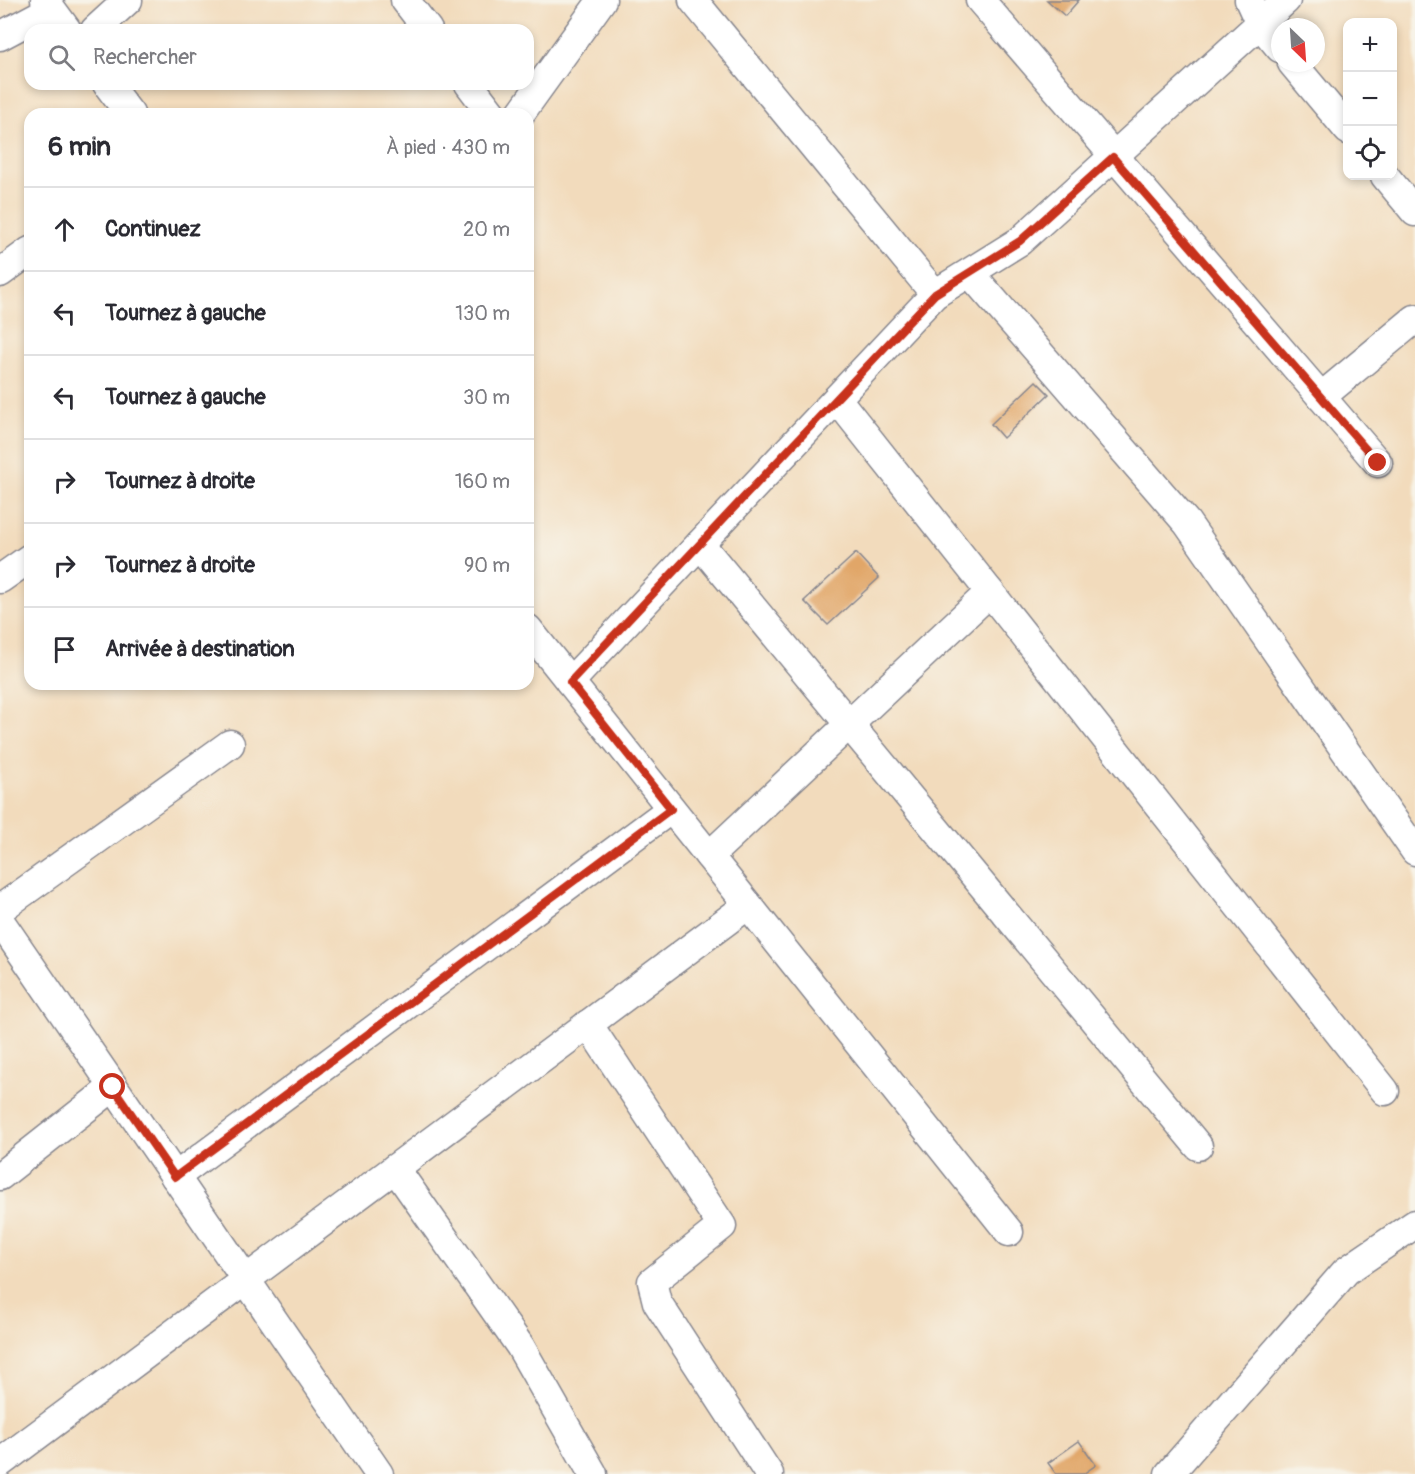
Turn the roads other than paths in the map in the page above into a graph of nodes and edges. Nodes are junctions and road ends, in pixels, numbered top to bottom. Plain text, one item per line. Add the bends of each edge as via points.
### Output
1 (128, 0) edge
2 (405, 0) edge
3 (602, 0) edge
4 (693, 0) edge
5 (980, 0) edge
6 (1286, 0) edge
7 (1254, 12) edge
8 (54, 13) edge
9 (28, 24) edge
10 (102, 24) edge
11 (423, 24) edge
12 (24, 26) edge
13 (0, 36) edge
14 (1271, 36) edge
15 (1299, 72) edge
16 (112, 90) edge
17 (474, 90) edge
18 (125, 108) edge
19 (487, 108) edge
20 (524, 108) edge
21 (1344, 126) edge
22 (1113, 157) junction
23 (1388, 180) edge
24 (1415, 212) edge
25 (24, 255) edge
26 (0, 273) edge
27 (970, 273) junction
28 (935, 294) junction
29 (1415, 319) edge
30 (1322, 397) junction
31 (837, 399) junction
32 (1378, 463) dead end
33 (700, 544) junction
34 (24, 562) edge
35 (0, 579) edge
36 (990, 592) junction
37 (534, 637) edge
38 (570, 682) junction
39 (849, 725) junction
40 (230, 744) dead end
41 (671, 809) junction
42 (1415, 851) edge
43 (709, 856) junction
44 (748, 905) junction
45 (0, 909) edge
46 (0, 921) edge
47 (588, 1024) junction
48 (113, 1087) junction
49 (1385, 1091) dead end
50 (1198, 1146) dead end
51 (395, 1168) junction
52 (0, 1176) edge
53 (175, 1177) junction
54 (1415, 1224) edge
55 (1009, 1232) dead end
56 (246, 1280) junction
57 (0, 1463) edge
58 (379, 1474) edge
59 (593, 1474) edge
60 (769, 1474) edge
61 (1169, 1474) edge

1 - 10 street
2 - 11 street
3 - 20 street
4 - 28 street
5 - 22 street
6 - 7 street
7 - 14 street
7 - 22 street
8 - 9 street
12 - 13 street
15 - 21 street
16 - 18 street
17 - 19 street
22 - 27 street via 1020,241
22 - 30 street
23 - 24 street
25 - 26 street
27 - 28 street
27 - 42 street via 1187,524
28 - 31 street
29 - 30 street
30 - 32 street
31 - 33 street
31 - 36 street
33 - 38 street
33 - 39 street
34 - 35 street
36 - 39 street
36 - 49 street
37 - 38 street
38 - 41 street
39 - 43 street
39 - 50 street
40 - 45 street
41 - 43 street
41 - 53 street
43 - 44 street
44 - 47 street
44 - 55 street
46 - 48 street
47 - 51 street
47 - 60 street via 722,1226 652,1282 657,1302
48 - 52 street
48 - 53 street
51 - 56 street
51 - 59 street via 520,1346
53 - 56 street
54 - 61 street via 1346,1271
56 - 57 street
56 - 58 street

